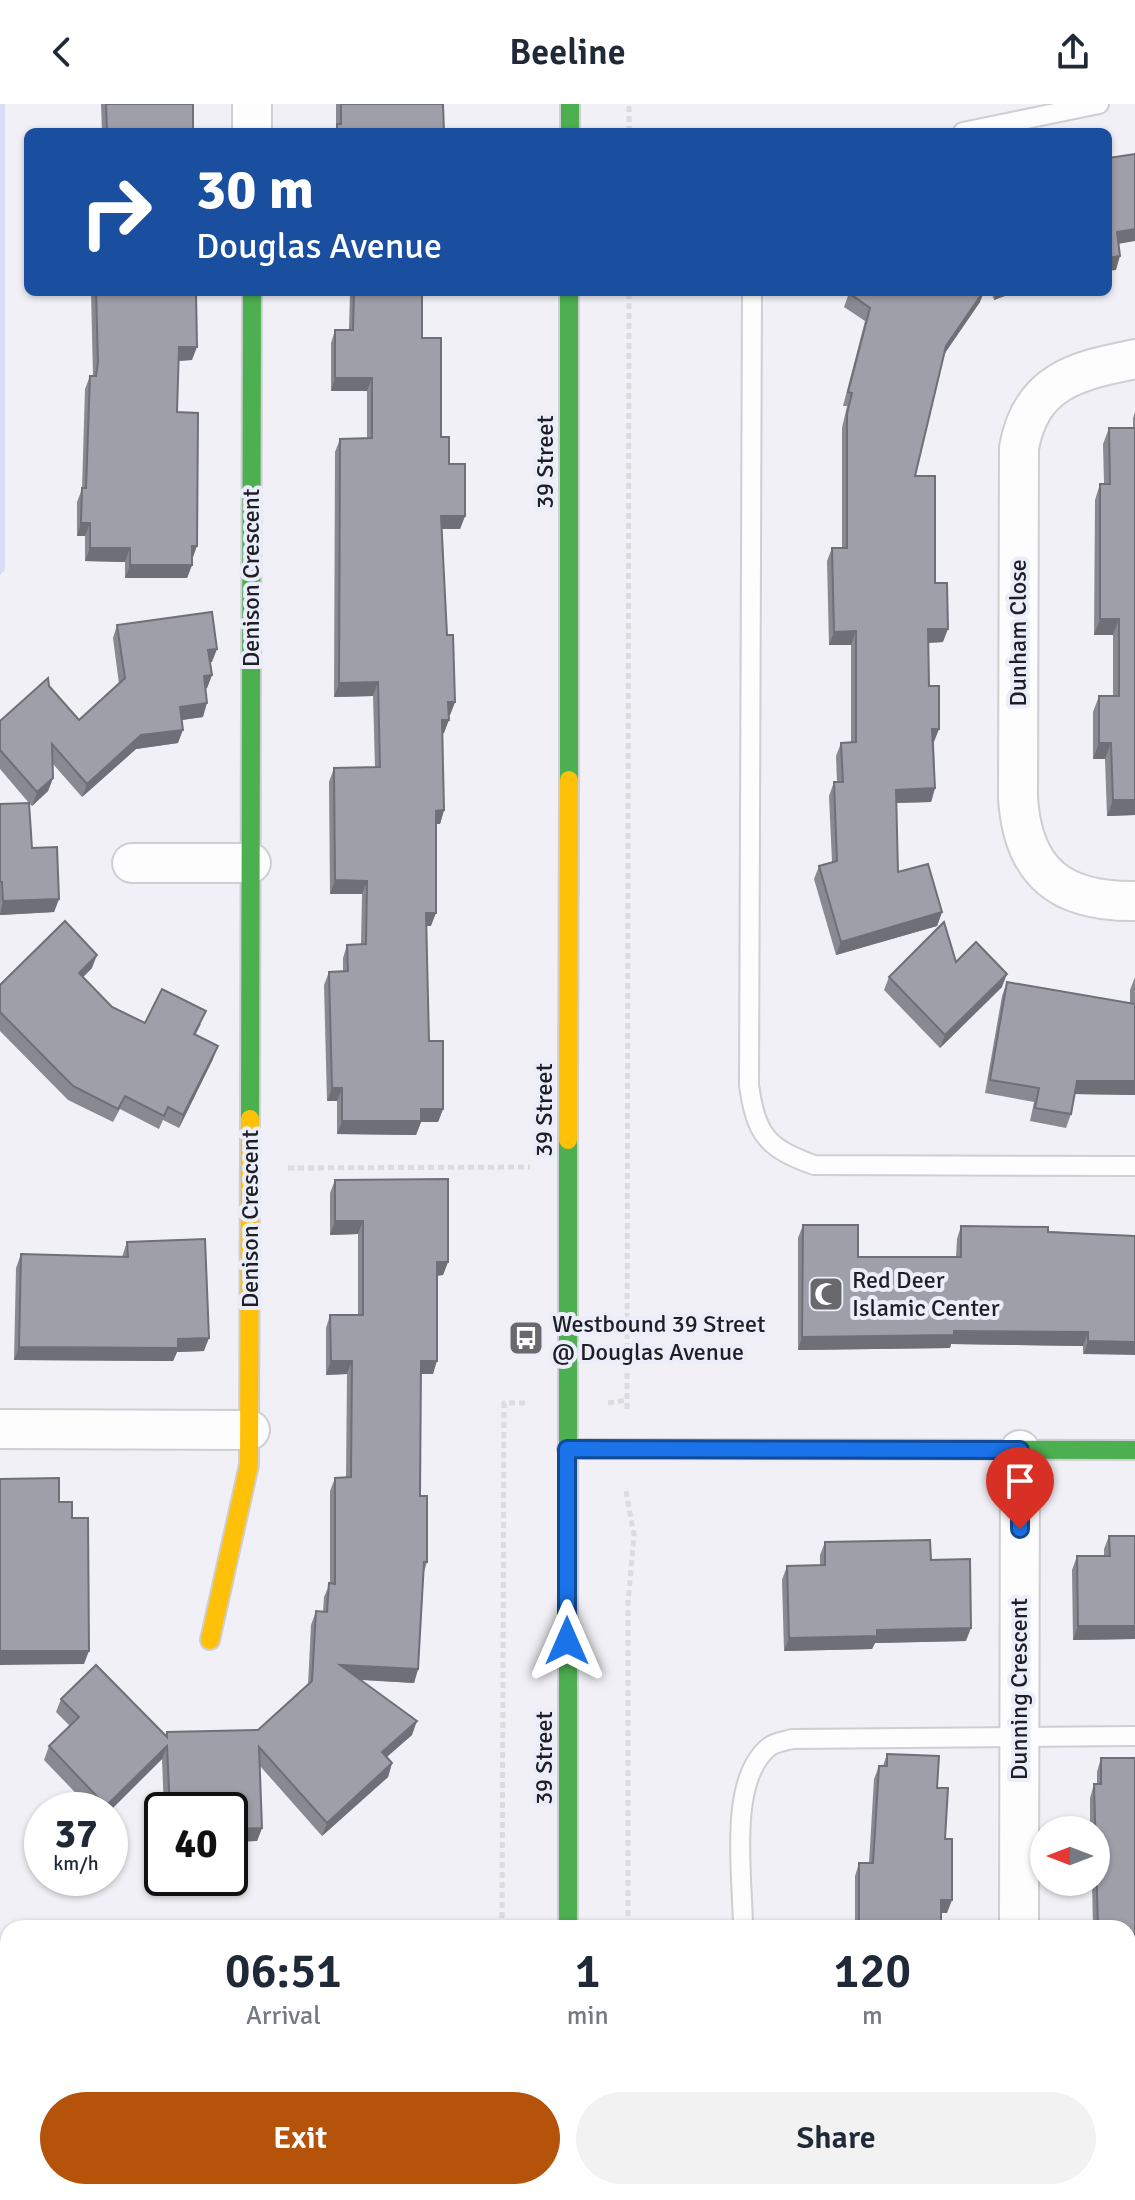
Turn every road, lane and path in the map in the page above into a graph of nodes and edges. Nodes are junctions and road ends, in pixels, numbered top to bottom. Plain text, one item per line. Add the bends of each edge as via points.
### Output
1 (252, 104) edge
2 (570, 104) edge
3 (629, 104) edge
4 (1099, 104) edge
5 (252, 128) edge
6 (570, 128) edge
7 (629, 128) edge
8 (982, 128) edge
9 (252, 296) edge
10 (569, 296) edge
11 (629, 296) edge
12 (752, 296) edge
13 (1135, 359) edge
14 (132, 863) dead end
15 (251, 863) junction
16 (1135, 901) edge
17 (1135, 1166) edge
18 (531, 1167) dead end
19 (250, 1169) junction
20 (615, 1400) dead end
21 (628, 1400) junction
22 (529, 1403) dead end
23 (626, 1413) dead end
24 (0, 1429) edge
25 (250, 1430) junction
26 (567, 1449) junction
27 (1020, 1450) junction
28 (1135, 1450) edge
29 (626, 1494) dead end
30 (210, 1640) dead end
31 (1135, 1736) edge
32 (1019, 1738) junction
33 (502, 1920) edge
34 (568, 1920) edge
35 (628, 1920) edge
36 (743, 1920) edge
37 (1019, 1920) edge

1 - 5 street
2 - 6 street
3 - 7 path
4 - 8 lane
9 - 15 street, Denison Crescent
10 - 26 street, 39 Street
11 - 21 path
12 - 17 lane via 753,1113 765,1139 783,1154 814,1165
13 - 16 street, Dunham Close via 1063,379 1039,399 1022,427 1018,782 1024,839 1049,879 1086,898
14 - 15 street
15 - 19 street, Denison Crescent
18 - 19 path
19 - 25 street, Denison Crescent
20 - 21 path
21 - 23 path
22 - 33 path via 504,1403
24 - 25 street
25 - 30 street, Denison Crescent via 249,1465
26 - 27 street
26 - 34 street, 39 Street
27 - 28 street
27 - 32 street, Dunning Crescent
29 - 35 path via 634,1535 628,1603
31 - 32 lane
32 - 36 lane via 792,1739 770,1746 746,1779 742,1802
32 - 37 street, Dunning Crescent

